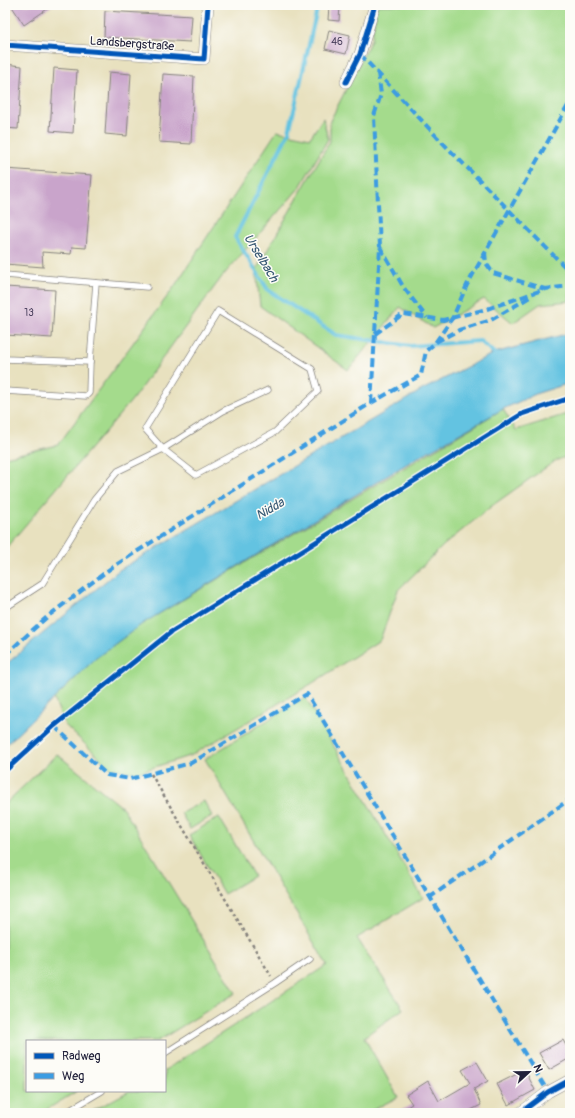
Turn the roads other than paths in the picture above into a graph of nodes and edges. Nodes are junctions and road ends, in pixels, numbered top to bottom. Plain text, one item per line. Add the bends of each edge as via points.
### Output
1 (208, 5) edge
2 (375, 5) edge
3 (5, 45) edge
4 (346, 82) dead end
5 (5, 275) edge
6 (96, 283) junction
7 (148, 287) dead end
8 (5, 358) edge
9 (90, 362) junction
10 (268, 390) dead end
11 (5, 391) edge
12 (163, 449) junction
13 (5, 608) edge
14 (310, 959) dead end
15 (166, 1052) edge
16 (570, 1080) edge
17 (100, 1092) edge
18 (65, 1113) edge
19 (520, 1113) edge

1 - 3 street, Landsbergstraße via 204,59
2 - 4 street via 360,54
5 - 6 lane
6 - 7 lane
6 - 9 lane
8 - 9 lane
9 - 11 lane via 89,393 86,396
10 - 12 lane via 223,411
12 - 12 lane via 145,428 218,311 312,369 318,391 275,432 202,472 196,475
12 - 13 lane via 118,471 94,500 42,584
14 - 15 lane
16 - 19 street via 548,1092
17 - 18 lane

